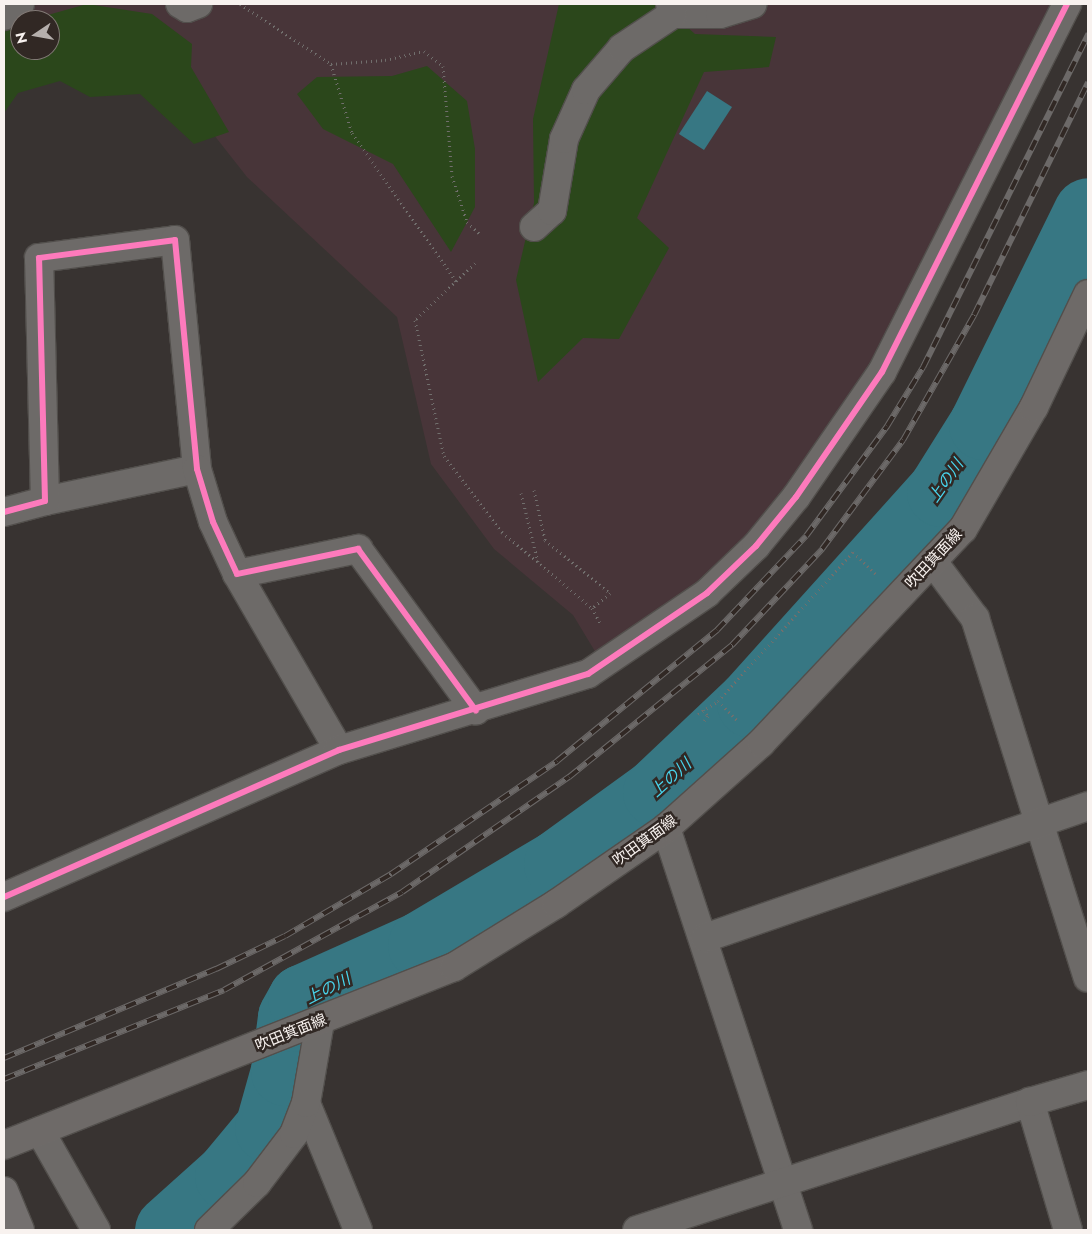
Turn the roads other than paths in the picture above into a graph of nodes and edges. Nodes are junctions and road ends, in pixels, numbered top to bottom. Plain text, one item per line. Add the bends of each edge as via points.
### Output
1 (20, 4) edge
2 (180, 4) edge
3 (198, 4) edge
4 (752, 4) edge
5 (1067, 4) edge
6 (671, 9) edge
7 (723, 9) edge
8 (4, 16) edge
9 (534, 227) dead end
10 (1088, 294) edge
11 (197, 469) junction
12 (45, 501) junction
13 (4, 512) edge
14 (934, 563) junction
15 (237, 574) junction
16 (476, 711) junction
17 (339, 750) junction
18 (1088, 806) edge
19 (1041, 820) junction
20 (666, 828) junction
21 (4, 897) edge
22 (705, 938) junction
23 (1088, 978) edge
24 (313, 1024) junction
25 (1088, 1085) edge
26 (1030, 1102) junction
27 (306, 1103) junction
28 (40, 1131) junction
29 (4, 1145) edge
30 (783, 1182) junction
31 (4, 1191) edge
32 (20, 1230) edge
33 (96, 1230) edge
34 (208, 1230) edge
35 (358, 1230) edge
36 (637, 1230) edge
37 (798, 1230) edge
38 (1068, 1230) edge

1 - 8 street
2 - 3 street via 187,8
4 - 7 street
5 - 16 street via 882,372 796,497 756,546 707,594 588,674
6 - 7 street
6 - 9 street via 622,48 586,90 564,139 552,211
10 - 14 main road, 吹田箕面線 via 1029,415 963,529
11 - 12 street
11 - 12 street via 175,240 38,258
11 - 15 street via 213,522
12 - 13 street
14 - 19 street via 975,618
14 - 20 main road, 吹田箕面線 via 761,743
15 - 16 street via 358,549
15 - 17 street
16 - 17 street
17 - 21 street
18 - 19 street
19 - 22 street
19 - 23 street
20 - 22 street
20 - 24 main road, 吹田箕面線 via 556,904 454,967
22 - 30 street
24 - 27 street
24 - 28 main road, 吹田箕面線
25 - 26 street
26 - 30 street
26 - 38 street
27 - 34 street via 284,1152
27 - 35 street
28 - 29 main road, 吹田箕面線
28 - 33 street
30 - 36 street
30 - 37 street
31 - 32 highway

